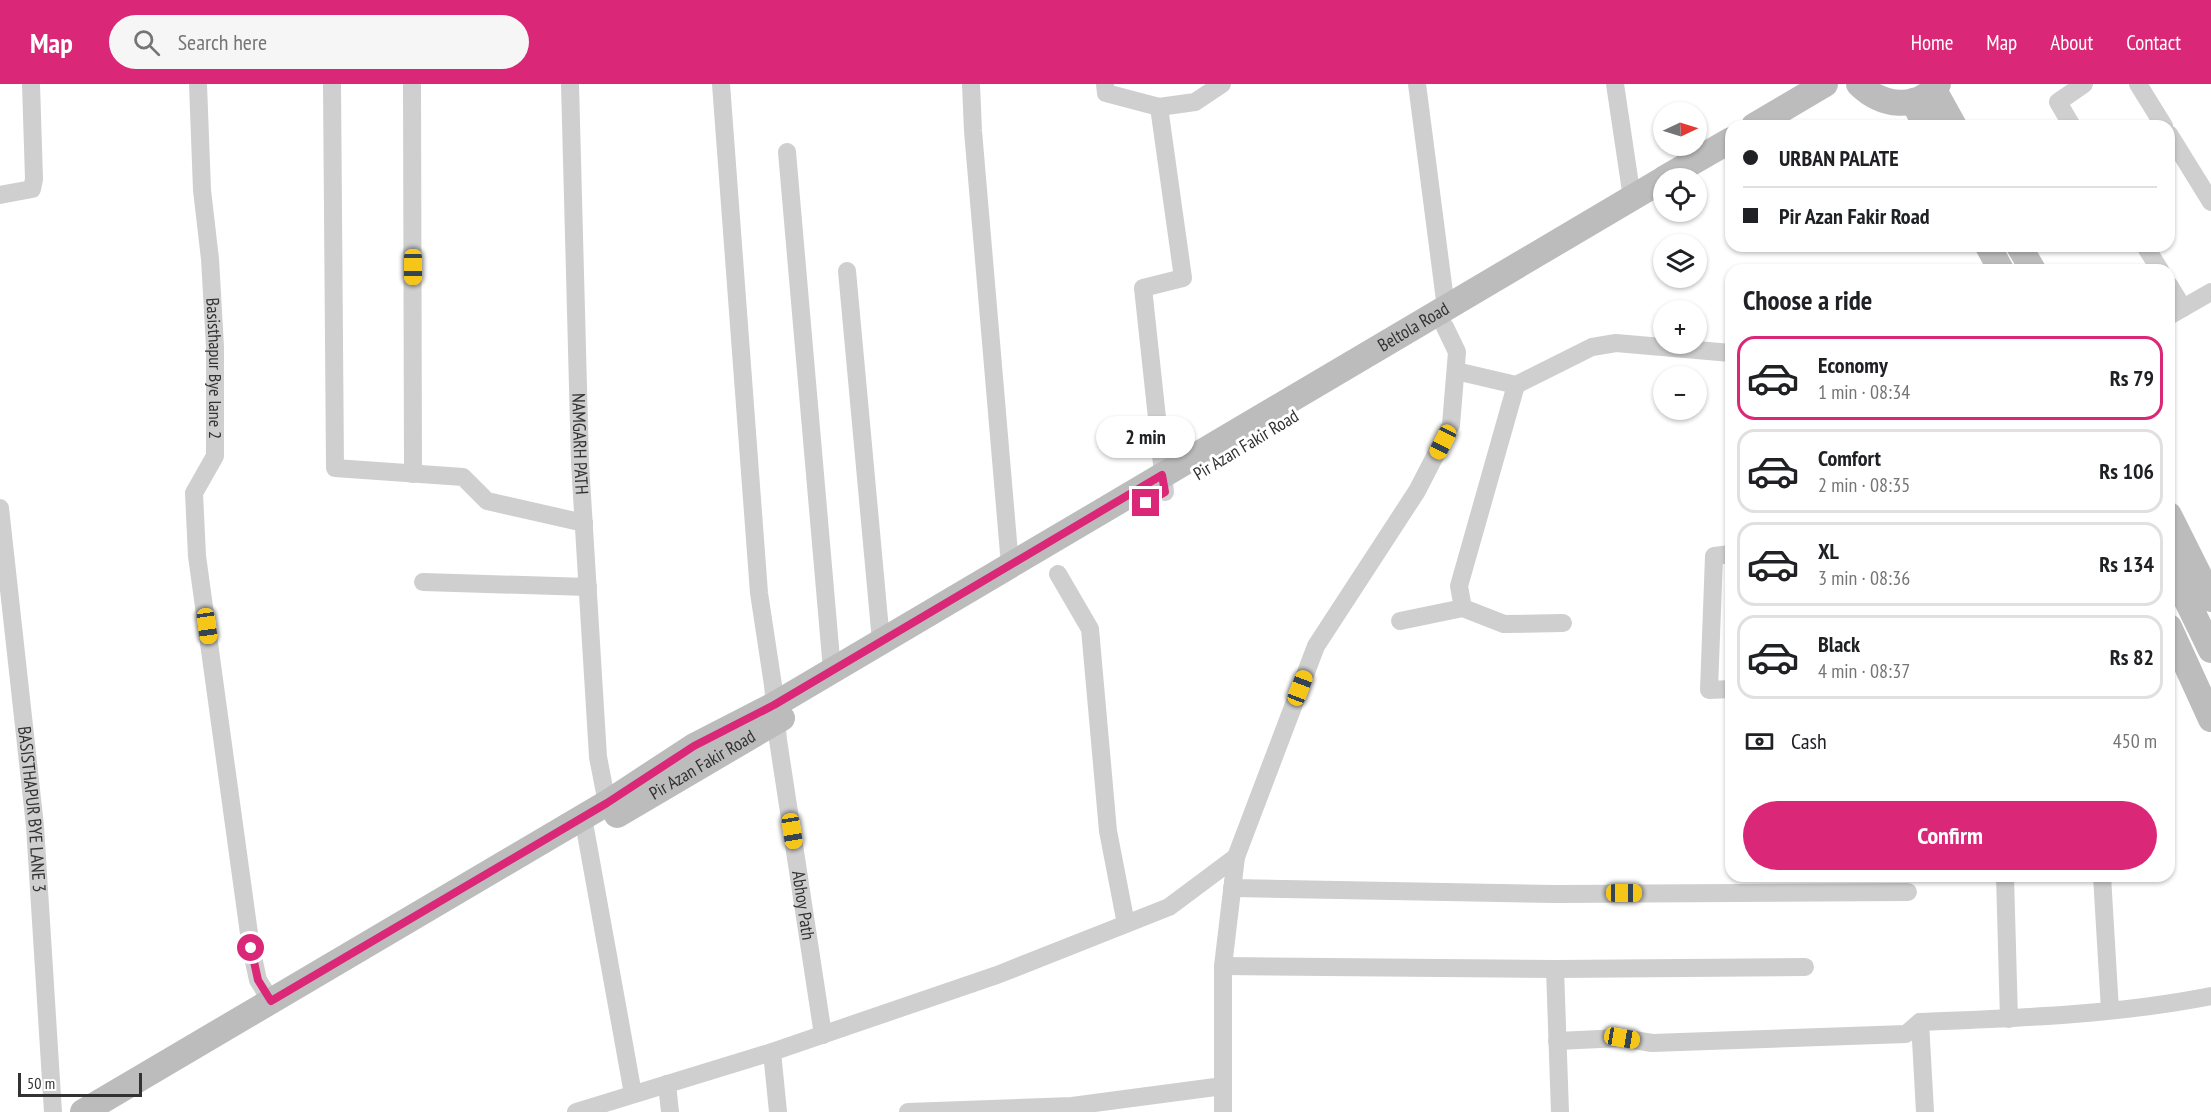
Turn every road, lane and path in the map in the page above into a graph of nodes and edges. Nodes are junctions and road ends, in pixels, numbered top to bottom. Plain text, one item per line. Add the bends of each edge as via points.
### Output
1 (31, 84) edge
2 (198, 84) edge
3 (332, 84) edge
4 (412, 84) edge
5 (570, 84) edge
6 (721, 84) edge
7 (971, 84) edge
8 (1105, 84) edge
9 (1222, 84) edge
10 (1417, 84) edge
11 (1615, 84) edge
12 (1825, 84) edge
13 (1858, 84) edge
14 (2084, 84) edge
15 (2138, 84) edge
16 (1928, 92) edge
17 (1158, 107) junction
18 (1764, 120) edge
19 (1796, 120) edge
20 (1926, 120) edge
21 (1949, 120) edge
22 (2068, 120) edge
23 (2160, 120) edge
24 (1725, 143) edge
25 (2175, 144) edge
26 (787, 152) dead end
27 (1725, 162) edge
28 (1683, 168) edge
29 (1707, 172) edge
30 (1653, 186) edge
31 (0, 195) edge
32 (1632, 198) junction
33 (2211, 202) edge
34 (1653, 204) edge
35 (847, 272) dead end
36 (2211, 292) edge
37 (2176, 312) edge
38 (1446, 317) junction
39 (1725, 352) edge
40 (1456, 371) junction
41 (1516, 385) junction
42 (413, 474) junction
43 (1164, 484) junction
44 (0, 508) edge
45 (584, 524) junction
46 (2175, 527) edge
47 (1725, 555) edge
48 (1010, 565) junction
49 (1058, 574) dead end
50 (2175, 576) edge
51 (423, 582) dead end
52 (588, 587) junction
53 (2211, 599) edge
54 (1463, 608) junction
55 (1400, 621) dead end
56 (1563, 623) dead end
57 (2175, 640) edge
58 (881, 641) junction
59 (2211, 650) edge
60 (832, 670) junction
61 (1725, 689) edge
62 (2211, 719) edge
63 (776, 722) junction
64 (607, 803) junction
65 (585, 825) junction
66 (1236, 857) junction
67 (2005, 882) edge
68 (2102, 882) edge
69 (1823, 884) edge
70 (1232, 888) junction
71 (1908, 892) dead end
72 (1126, 924) junction
73 (1223, 966) junction
74 (1805, 967) dead end
75 (1555, 969) junction
76 (2211, 996) edge
77 (271, 1001) junction
78 (2110, 1010) junction
79 (2008, 1019) junction
80 (1920, 1022) junction
81 (823, 1035) junction
82 (1557, 1041) junction
83 (772, 1052) junction
84 (667, 1084) junction
85 (1222, 1086) junction
86 (633, 1095) junction
87 (1072, 1109) edge
88 (53, 1112) edge
89 (83, 1112) edge
90 (115, 1112) edge
91 (576, 1112) edge
92 (670, 1112) edge
93 (777, 1112) edge
94 (908, 1112) edge
95 (1222, 1112) edge
96 (1560, 1112) edge
97 (1925, 1112) edge

1 - 31 street via 32,189
2 - 77 street, Basisthapur Bye lane 2 via 211,281 215,456 194,493 197,556 251,948 258,980
3 - 42 street via 335,468
4 - 42 street
5 - 45 street, NAMGARH PATH
6 - 63 street, Abhoy Path via 759,593
7 - 48 street
8 - 17 street via 1106,93
9 - 17 street via 1195,102
10 - 38 street
11 - 32 street
12 - 18 main road
13 - 16 main road via 1883,101 1898,104
13 - 19 main road
14 - 22 street via 2058,102
15 - 23 street
16 - 20 main road
16 - 21 main road
17 - 43 street via 1183,278 1143,288
24 - 28 main road, Beltola Road
25 - 33 street
26 - 60 street
27 - 29 main road
30 - 32 main road, Beltola Road
32 - 38 main road, Beltola Road
34 - 38 main road, Pir Azan Fakir Road
35 - 58 street
36 - 37 street
38 - 40 street via 1457,352
38 - 43 main road, Pir Azan Fakir Road
39 - 41 street via 1616,343 1592,347
40 - 41 street
40 - 66 street via 1451,425 1417,491 1316,646
41 - 54 street via 1459,586
42 - 45 street via 463,477 487,501
43 - 48 main road, Pir Azan Fakir Road
43 - 63 main road, Pir Azan Fakir Road
44 - 88 street, BASISTHAPUR BYE LANE 3 via 35,826
45 - 52 street, NAMGARH PATH
46 - 53 main road
47 - 61 street via 1713,556 1709,690
48 - 58 main road, Pir Azan Fakir Road
49 - 72 street via 1090,629 1108,831
50 - 59 main road
51 - 52 street
52 - 64 street, NAMGARH PATH via 598,757
54 - 55 street
54 - 56 street via 1504,624
57 - 62 main road
58 - 60 main road, Pir Azan Fakir Road
60 - 63 main road, Pir Azan Fakir Road
63 - 64 main road, Pir Azan Fakir Road via 694,746
63 - 65 main road, Pir Azan Fakir Road
63 - 81 street, Abhoy Path
64 - 65 main road, Pir Azan Fakir Road
65 - 77 main road, Pir Azan Fakir Road
65 - 86 street
65 - 90 main road, Pir Azan Fakir Road
66 - 70 street
66 - 72 street via 1169,907
67 - 79 street
68 - 78 street
69 - 70 street via 1557,894
69 - 71 street
70 - 73 street
72 - 81 street via 997,975
73 - 75 street
73 - 85 street
74 - 75 street
75 - 82 street
76 - 78 street
77 - 89 main road, Pir Azan Fakir Road
78 - 79 street
79 - 80 street
80 - 82 street via 1906,1034 1652,1043 1622,1038
80 - 97 street
81 - 83 street
82 - 96 street
83 - 84 street
83 - 93 street
84 - 86 street
84 - 92 street
85 - 87 street
85 - 95 street
86 - 91 street
87 - 94 street

